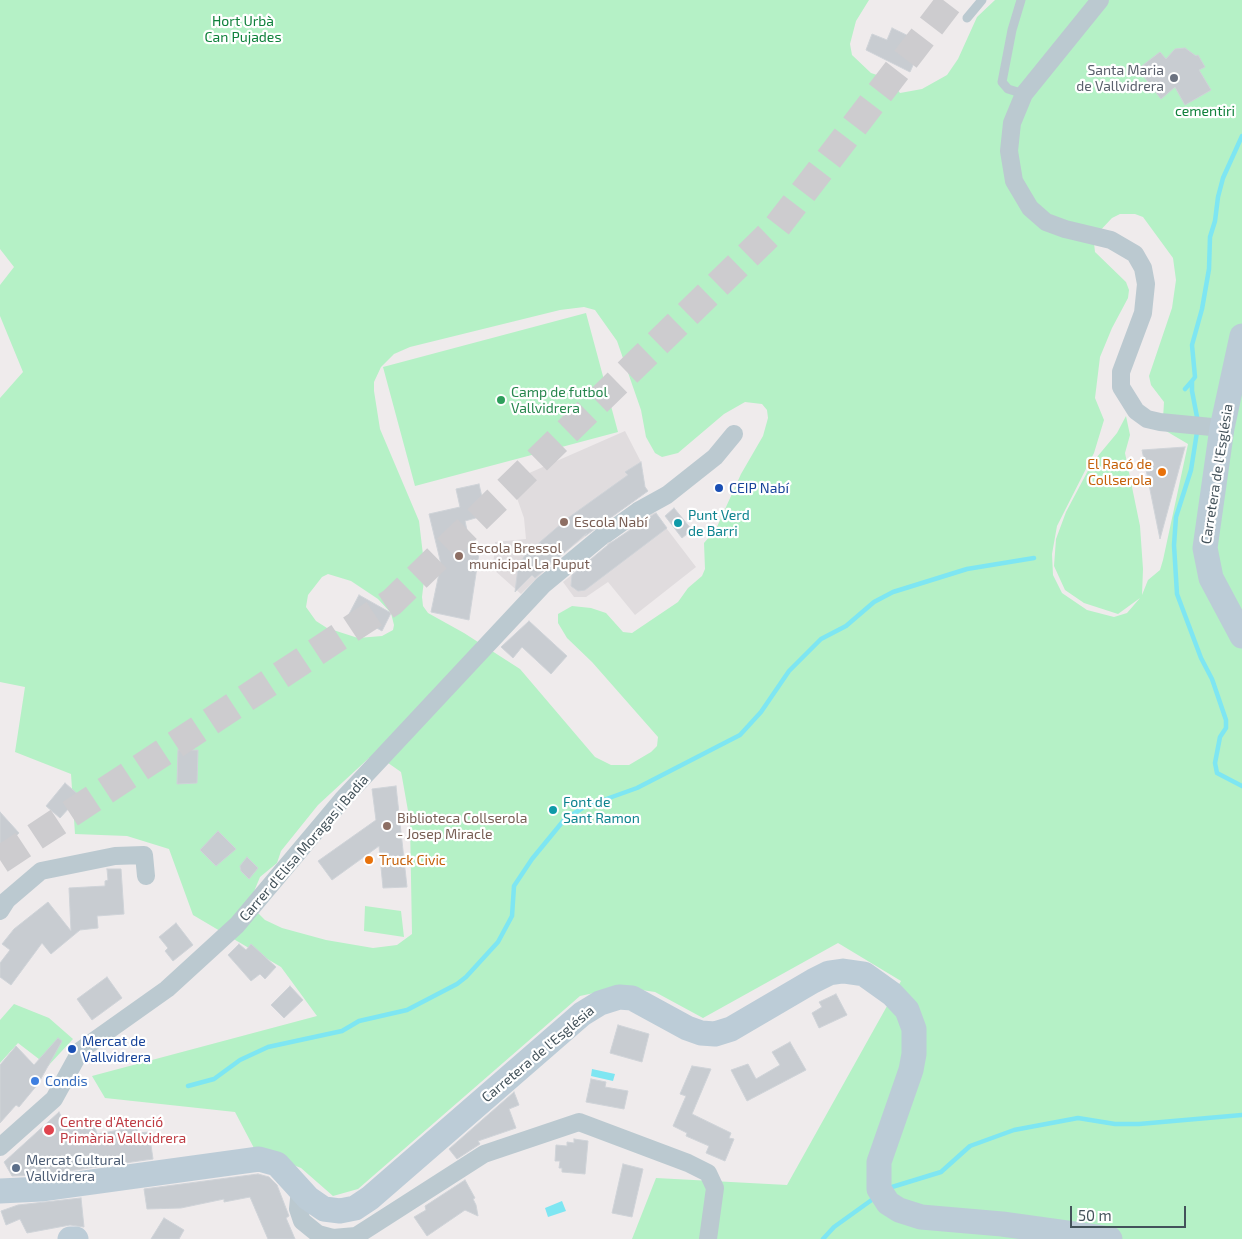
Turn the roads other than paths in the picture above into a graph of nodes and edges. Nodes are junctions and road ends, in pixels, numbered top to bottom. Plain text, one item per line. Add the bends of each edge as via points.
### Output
1 (982, 0) edge
2 (1021, 0) edge
3 (1100, 0) edge
4 (968, 18) dead end
5 (1024, 94) junction
6 (1242, 336) edge
7 (1222, 428) junction
8 (734, 434) dead end
9 (1242, 636) edge
10 (146, 876) dead end
11 (0, 911) edge
12 (0, 1147) edge
13 (300, 1189) junction
14 (0, 1191) edge
15 (70, 1239) edge
16 (76, 1239) edge
17 (708, 1239) edge
18 (1110, 1239) edge

1 - 4 lane
2 - 5 lane via 1002,82 1008,89
3 - 5 street
5 - 7 street via 1012,123 1009,151 1014,181 1030,208 1046,222 1126,247 1143,268 1146,284 1143,313 1121,372 1121,387 1128,402 1147,419
6 - 7 main road, Carretera de l'Església
7 - 9 main road, Carretera de l'Església via 1205,535 1206,562
8 - 12 street, Carrer d'Elisa Moragas i Badia via 715,456 603,535 543,585 342,800 238,925 168,989 81,1050 54,1099
10 - 11 street via 144,854 115,856 41,871
13 - 14 main road, Carretera de l'Església via 277,1164 259,1159 41,1189
13 - 17 street via 298,1209 302,1221 318,1234 333,1238 356,1236 484,1154 578,1122 708,1173 715,1188
13 - 18 main road, Carretera de l'Església via 316,1205 330,1211 348,1210 365,1202 582,1014 605,1001 632,998 687,1028 715,1034 731,1029 813,981 844,971 864,974 892,994 907,1010 914,1030 911,1070 879,1162 879,1189 888,1203 921,1217
15 - 16 main road

